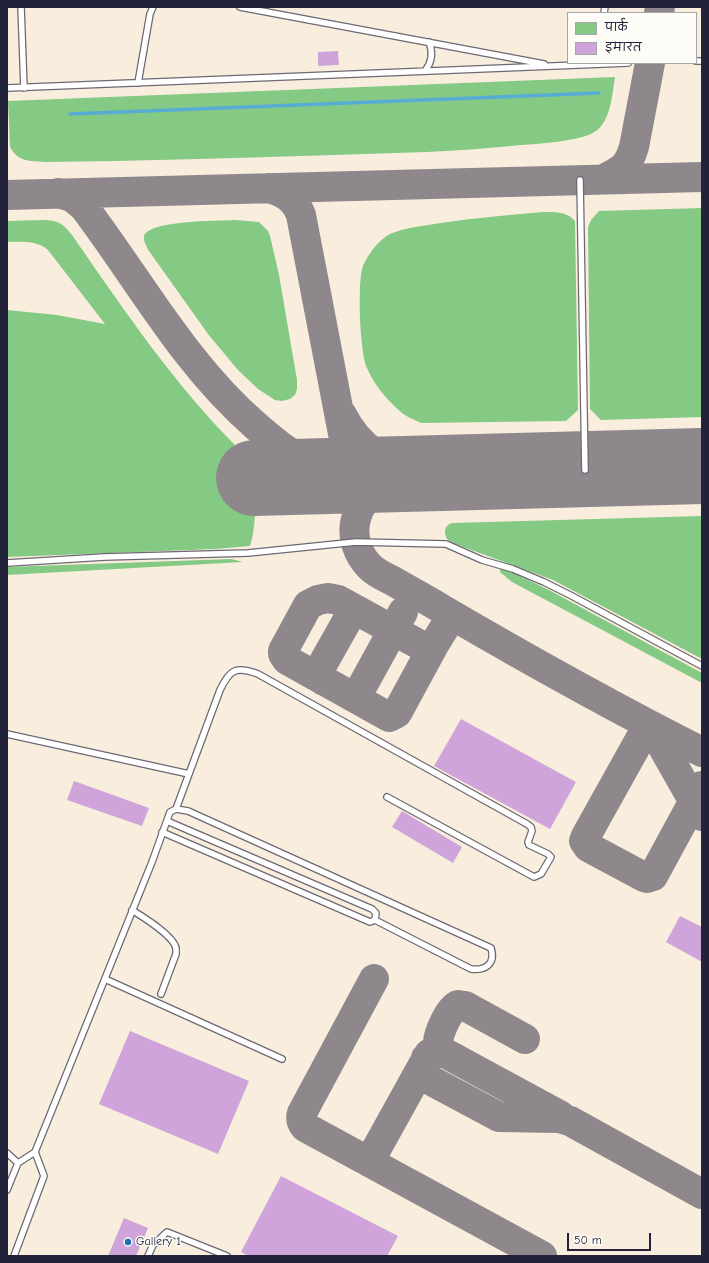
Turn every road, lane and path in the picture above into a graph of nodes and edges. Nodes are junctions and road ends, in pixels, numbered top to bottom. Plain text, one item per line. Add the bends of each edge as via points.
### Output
1 (21, 7) edge
2 (153, 7) edge
3 (240, 7) edge
4 (429, 42) junction
5 (594, 64) edge
6 (554, 66) junction
7 (425, 71) junction
8 (138, 83) junction
9 (7, 88) edge
10 (24, 88) junction
11 (580, 180) dead end
12 (585, 470) dead end
13 (7, 563) edge
14 (702, 666) edge
15 (7, 734) edge
16 (189, 774) junction
17 (387, 798) dead end
18 (176, 808) junction
19 (166, 822) junction
20 (162, 832) junction
21 (132, 910) junction
22 (375, 920) junction
23 (105, 979) junction
24 (161, 994) dead end
25 (282, 1059) dead end
26 (35, 1152) junction
27 (7, 1153) edge
28 (18, 1163) junction
29 (7, 1190) edge
30 (14, 1256) edge
31 (148, 1256) edge
32 (227, 1256) edge

1 - 10 lane
2 - 8 lane
3 - 4 lane
4 - 6 lane
4 - 7 lane via 432,53
5 - 6 lane
6 - 7 lane
7 - 8 lane
8 - 10 lane
9 - 10 lane
11 - 12 lane
13 - 14 lane via 248,553 356,542 446,544 544,582
15 - 16 lane
16 - 17 lane via 227,676 235,670 248,670 532,827 529,845 551,857 541,874 534,878
16 - 18 lane
18 - 19 lane via 170,812
18 - 22 lane via 188,811 491,948 492,960 487,967 471,969
19 - 20 lane
19 - 22 lane via 372,909 376,913
20 - 21 lane
20 - 22 lane via 370,922
21 - 23 lane
21 - 24 lane via 173,940 176,948
23 - 25 lane
23 - 26 lane
26 - 28 lane
26 - 30 lane via 44,1176
27 - 28 lane
28 - 29 lane
31 - 32 lane via 153,1245 168,1232

